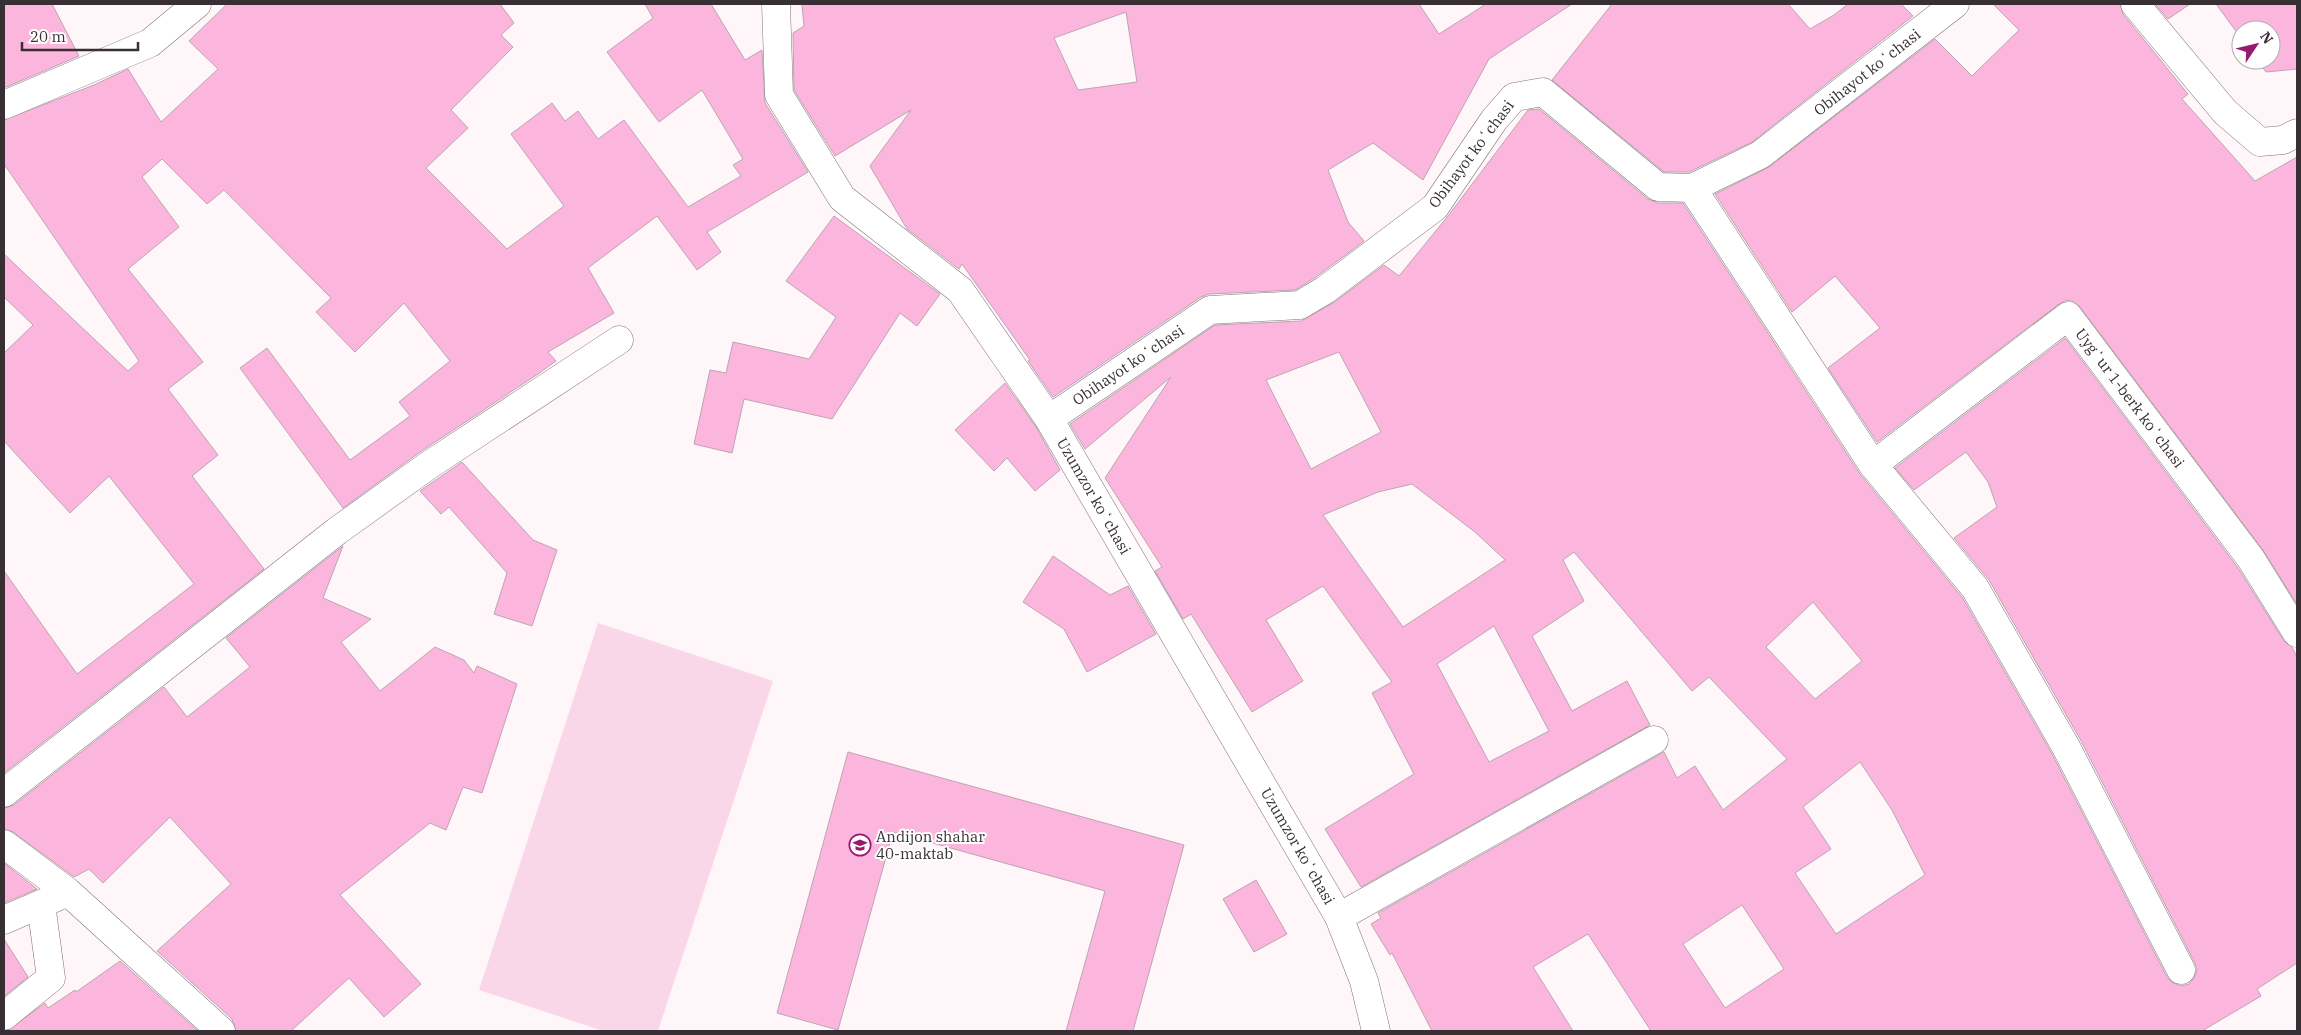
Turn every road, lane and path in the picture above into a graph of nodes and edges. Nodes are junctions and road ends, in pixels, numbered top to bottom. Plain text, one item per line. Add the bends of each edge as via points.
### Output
1 (197, 4) edge
2 (776, 4) edge
3 (1954, 4) edge
4 (2135, 4) edge
5 (4, 105) edge
6 (2297, 133) edge
7 (1692, 188) junction
8 (619, 340) dead end
9 (1049, 419) junction
10 (1873, 465) junction
11 (2297, 633) edge
12 (1654, 740) dead end
13 (4, 793) edge
14 (4, 844) edge
15 (68, 892) junction
16 (41, 904) junction
17 (1339, 916) junction
18 (4, 920) edge
19 (2181, 970) dead end
20 (4, 1016) edge
21 (221, 1031) edge
22 (1376, 1031) edge

1 - 5 street via 150,43
2 - 9 street, Uzumzor koʻchasi via 779,95 842,198 960,290
3 - 7 street, Obihayot koʻchasi via 1760,155
4 - 6 street via 2225,112 2260,142 2284,140
7 - 9 street, Obihayot koʻchasi via 1658,187 1543,92 1514,97 1494,120 1435,207 1326,290 1300,305 1210,310
7 - 10 street
8 - 13 street via 337,531
9 - 17 street, Uzumzor koʻchasi
10 - 11 street, Uygʻur 1-berk koʻchasi via 2068,316 2251,559
10 - 19 street via 1975,588 2066,747
12 - 17 street
14 - 15 street
15 - 16 street
15 - 21 street
16 - 18 street
16 - 20 street via 51,978
17 - 22 street, Uzumzor koʻchasi via 1364,982

